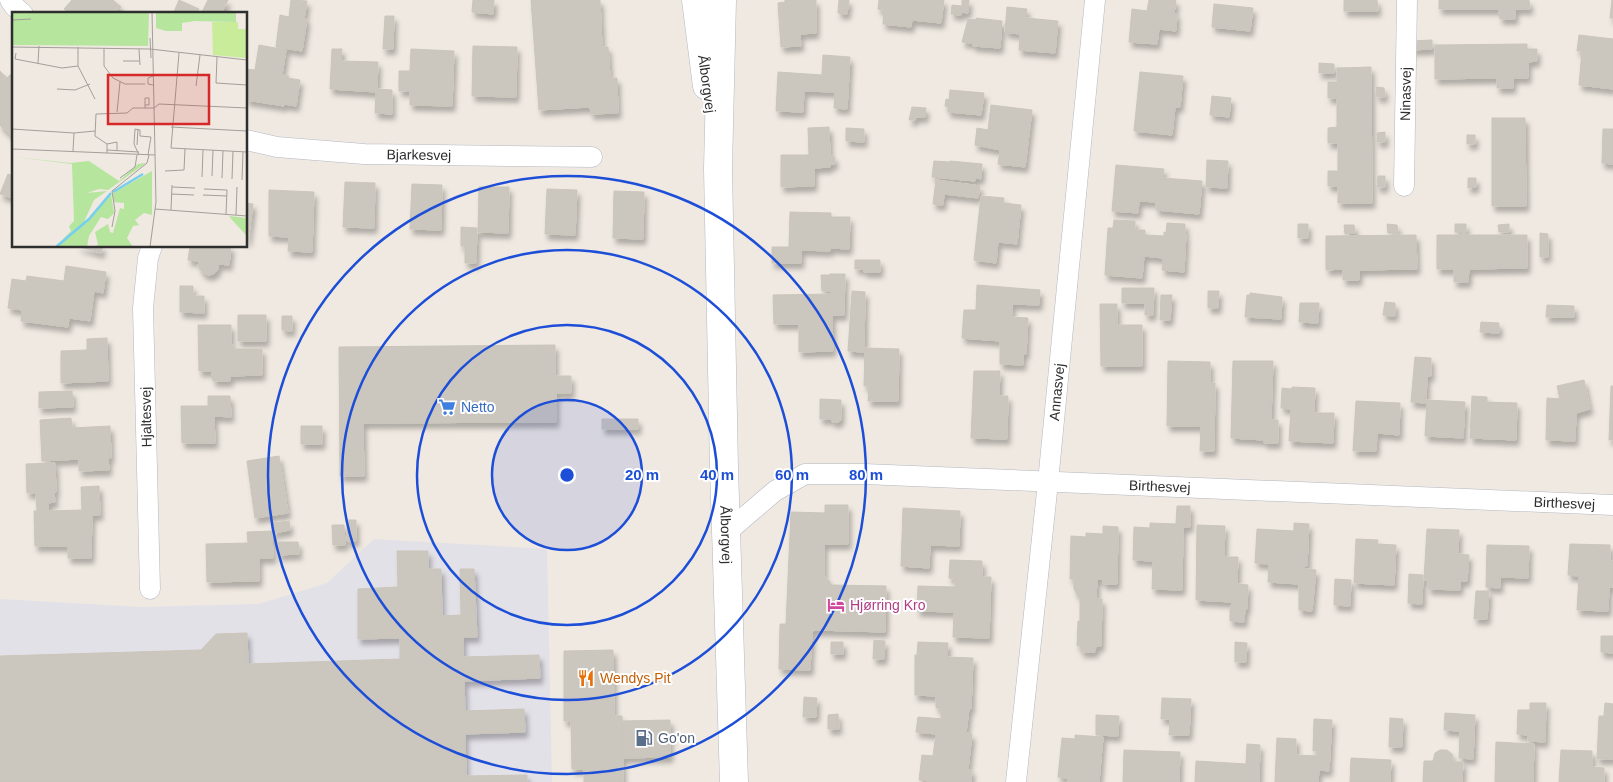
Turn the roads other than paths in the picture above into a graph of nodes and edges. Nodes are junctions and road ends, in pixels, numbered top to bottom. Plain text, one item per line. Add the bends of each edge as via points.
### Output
1 (10, 0) edge
2 (696, 0) edge
3 (722, 0) edge
4 (1095, 0) edge
5 (1407, 0) edge
6 (21, 12) edge
7 (248, 140) edge
8 (592, 157) dead end
9 (718, 169) junction
10 (1404, 186) dead end
11 (151, 248) edge
12 (1048, 482) junction
13 (1613, 505) edge
14 (726, 533) junction
15 (150, 589) dead end
16 (734, 782) edge
17 (1016, 782) edge

1 - 6 street
2 - 9 main road, Ålborgvej
3 - 9 main road, Ålborgvej
4 - 12 street, Annasvej
5 - 10 street, Ninasvej
7 - 8 street, Bjarkesvej via 277,147 364,154
9 - 14 main road, Ålborgvej
11 - 15 street, Hjaltesvej via 143,308
12 - 13 street, Birthesvej
12 - 14 street, Birthesvej via 806,474 775,491
12 - 17 street, Annasvej
14 - 16 main road, Ålborgvej

